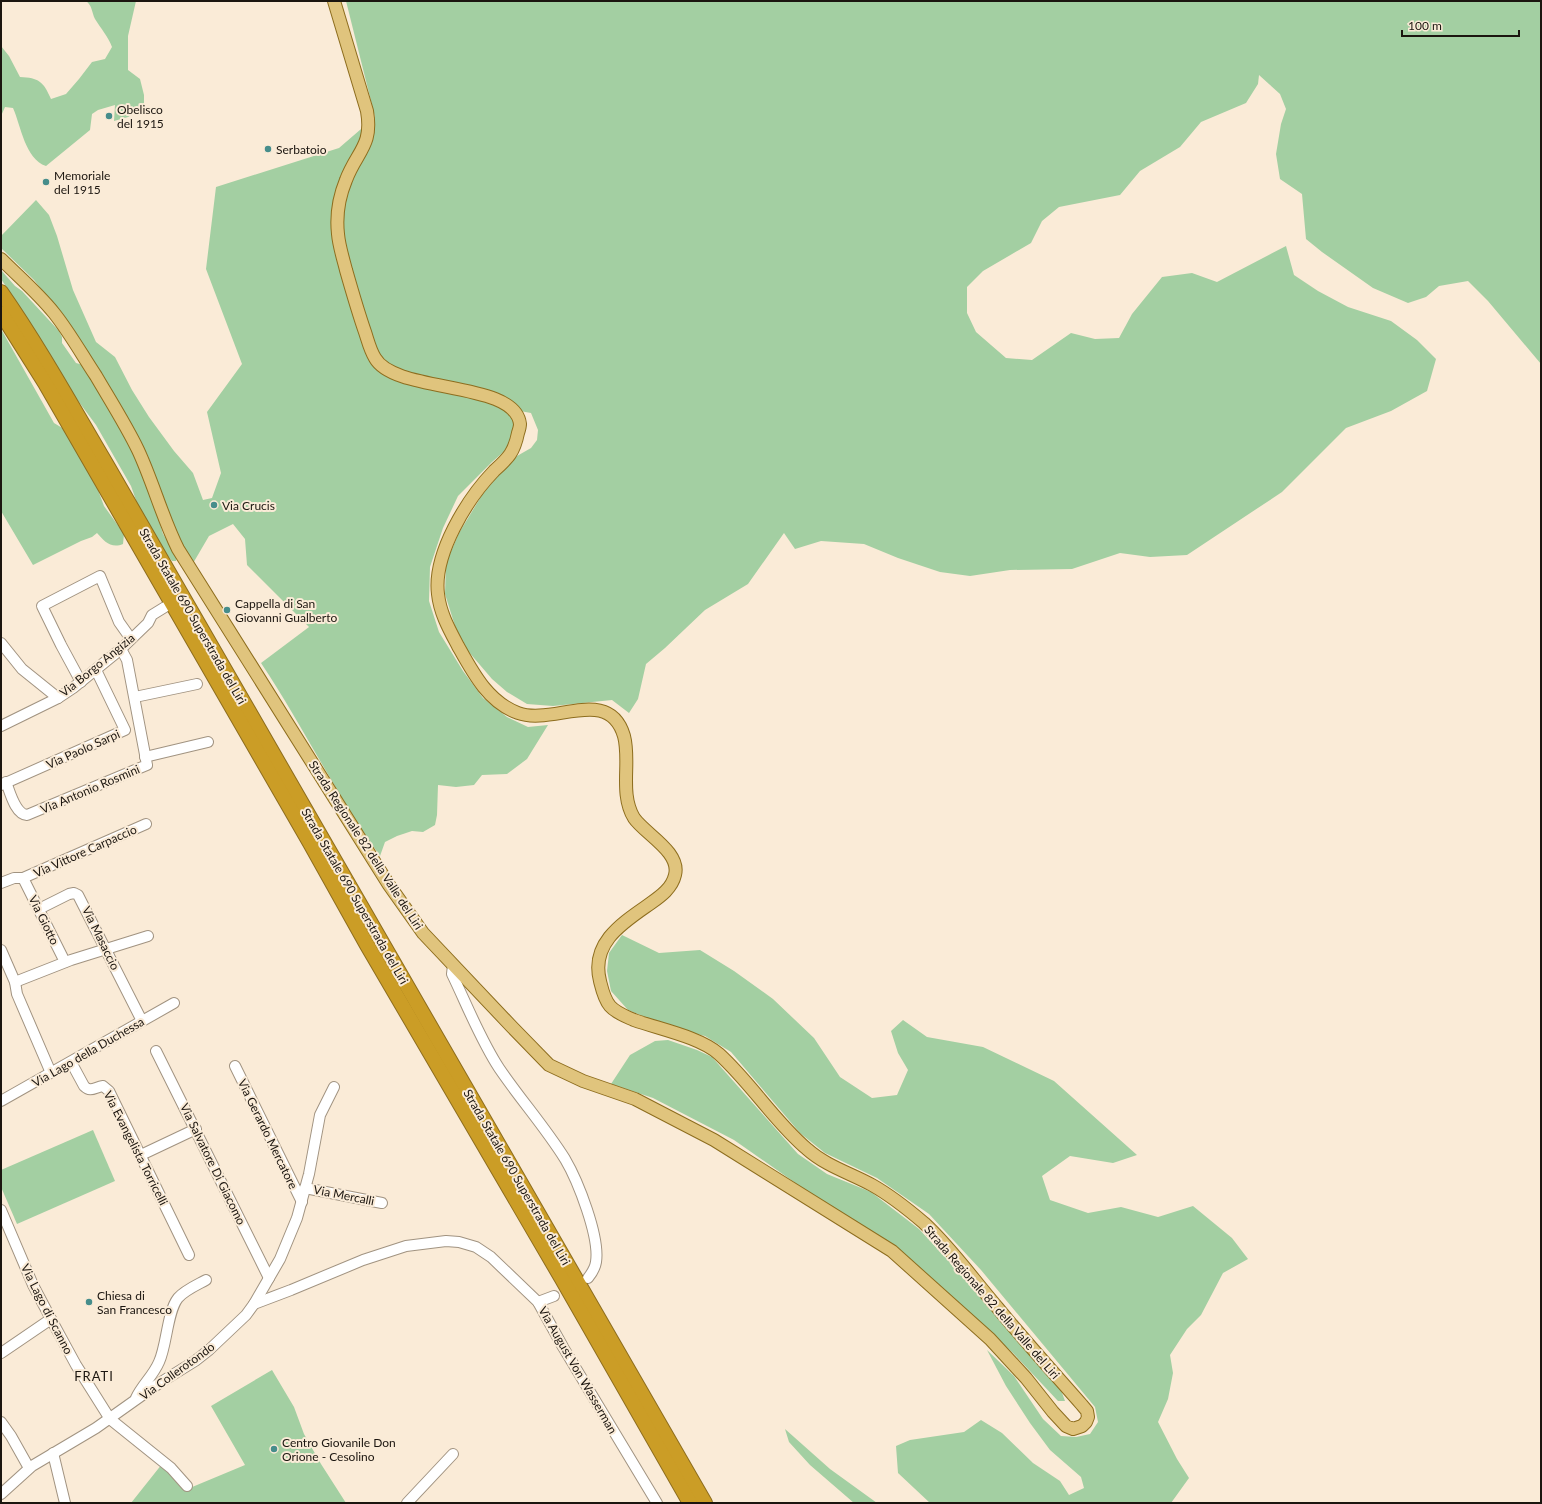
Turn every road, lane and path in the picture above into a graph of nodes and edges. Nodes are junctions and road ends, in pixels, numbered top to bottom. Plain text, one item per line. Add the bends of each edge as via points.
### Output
1 (334, 1) edge
2 (1, 258) edge
3 (1, 292) edge
4 (1, 313) edge
5 (165, 606) dead end
6 (131, 640) junction
7 (1, 643) edge
8 (121, 649) junction
9 (96, 670) junction
10 (81, 682) junction
11 (197, 684) dead end
12 (135, 697) junction
13 (58, 698) junction
14 (1, 726) edge
15 (208, 742) dead end
16 (146, 758) junction
17 (4, 784) edge
18 (146, 824) dead end
19 (23, 878) junction
20 (1, 883) edge
21 (39, 909) junction
22 (148, 936) dead end
23 (1, 950) edge
24 (106, 950) junction
25 (65, 962) junction
26 (453, 965) junction
27 (15, 982) junction
28 (174, 1003) dead end
29 (142, 1021) junction
30 (156, 1051) dead end
31 (71, 1062) junction
32 (234, 1066) dead end
33 (51, 1073) junction
34 (334, 1087) dead end
35 (1, 1101) edge
36 (196, 1129) junction
37 (141, 1155) junction
38 (305, 1188) junction
39 (302, 1202) junction
40 (382, 1203) dead end
41 (1, 1210) edge
42 (189, 1255) dead end
43 (268, 1278) junction
44 (588, 1278) dead end
45 (206, 1280) dead end
46 (554, 1296) dead end
47 (538, 1302) junction
48 (254, 1304) junction
49 (51, 1319) junction
50 (1, 1353) edge
51 (135, 1401) junction
52 (110, 1419) junction
53 (1, 1422) edge
54 (53, 1453) junction
55 (453, 1454) dead end
56 (29, 1468) junction
57 (187, 1486) dead end
58 (1, 1494) edge
59 (65, 1503) edge
60 (407, 1503) edge
61 (657, 1503) edge
62 (690, 1503) edge
63 (705, 1503) edge

1 - 26 main road, Strada Regionale 82 della Valle del Liri via 367,111 369,128 368,137 342,193 338,213 338,239 356,309 373,355 380,365 394,373 464,390 509,406 520,425 512,453 472,498 455,525 443,556 437,586 444,619 480,684 495,700 512,711 542,717 589,709 600,710 617,720 626,744 626,790 631,812 638,823 670,854 676,868 674,880 664,893 608,938 599,953 597,972 602,992 612,1009 624,1016 702,1042 715,1050 732,1066 790,1134 809,1151 828,1164 874,1186 920,1220 943,1242 1087,1411 1086,1422 1073,1428 1066,1426 990,1339 892,1250 714,1140 634,1099 583,1081 549,1065
2 - 26 main road, Strada Regionale 82 della Valle del Liri via 45,302 74,340 137,449 169,530 185,560 390,885 423,933
3 - 63 highway, Strada Statale 690 Superstrada del Liri via 43,356 104,460
4 - 62 highway, Strada Statale 690 Superstrada del Liri via 60,408
5 - 6 street, Via Borgo Angizia via 152,615 148,623
6 - 8 street, Via Borgo Angizia
6 - 10 street via 125,633 100,576 42,606
7 - 13 street via 22,669
8 - 9 street, Via Borgo Angizia
8 - 12 street, Via Antonio Rosmini via 127,660
9 - 10 street, Via Borgo Angizia
9 - 17 street, Via Paolo Sarpi via 125,730
10 - 13 street, Via Borgo Angizia
11 - 12 street
12 - 16 street, Via Antonio Rosmini
13 - 14 street, Via Borgo Angizia
15 - 16 street
16 - 17 street, Via Antonio Rosmini via 147,765 27,815 18,811
18 - 19 street, Via Vittore Carpaccio
19 - 20 street, Via Vittore Carpaccio
19 - 21 street, Via Giotto
21 - 24 street, Via Masaccio via 69,894 78,895
21 - 25 street, Via Giotto
22 - 24 street
23 - 27 street
24 - 25 street
24 - 29 street, Via Masaccio
25 - 27 street
26 - 44 street via 452,974 485,1045 573,1175 588,1213 596,1245 597,1261
27 - 33 street via 16,992
28 - 29 street, Via Lago della Duchessa
29 - 31 street, Via Lago della Duchessa
30 - 36 street, Via Salvatore Di Giacomo
31 - 33 street, Via Lago della Duchessa
31 - 37 street, Via Evangelista Torricelli via 87,1089 103,1086 108,1090
32 - 39 street, Via Gerardo Mercatore
33 - 35 street, Via Lago della Duchessa
34 - 38 street, Via Collerotondo via 320,1115
36 - 37 street
36 - 43 street, Via Salvatore Di Giacomo
37 - 42 street, Via Evangelista Torricelli
38 - 39 street, Via Collerotondo
38 - 40 street, Via Mercalli
39 - 43 street, Via Collerotondo via 282,1254
41 - 49 street, Via Lago di Scanno
43 - 48 street, Via Collerotondo
45 - 51 street via 180,1296 174,1303 160,1360
46 - 47 street
47 - 48 street, Via August Von Wasserman via 491,1257 480,1250 459,1242 442,1241 385,1252
47 - 61 street, Via August Von Wasserman via 562,1347
48 - 51 street, Via Collerotondo via 242,1319 204,1354
49 - 50 street
49 - 52 street, Via Lago di Scanno via 82,1376
51 - 52 street, Via Collerotondo
52 - 54 street, Via Collerotondo
52 - 57 street, Via Lago di Scanno via 172,1468
53 - 56 street
54 - 56 street, Via Collerotondo
54 - 59 street
55 - 60 street
56 - 58 street, Via Collerotondo

